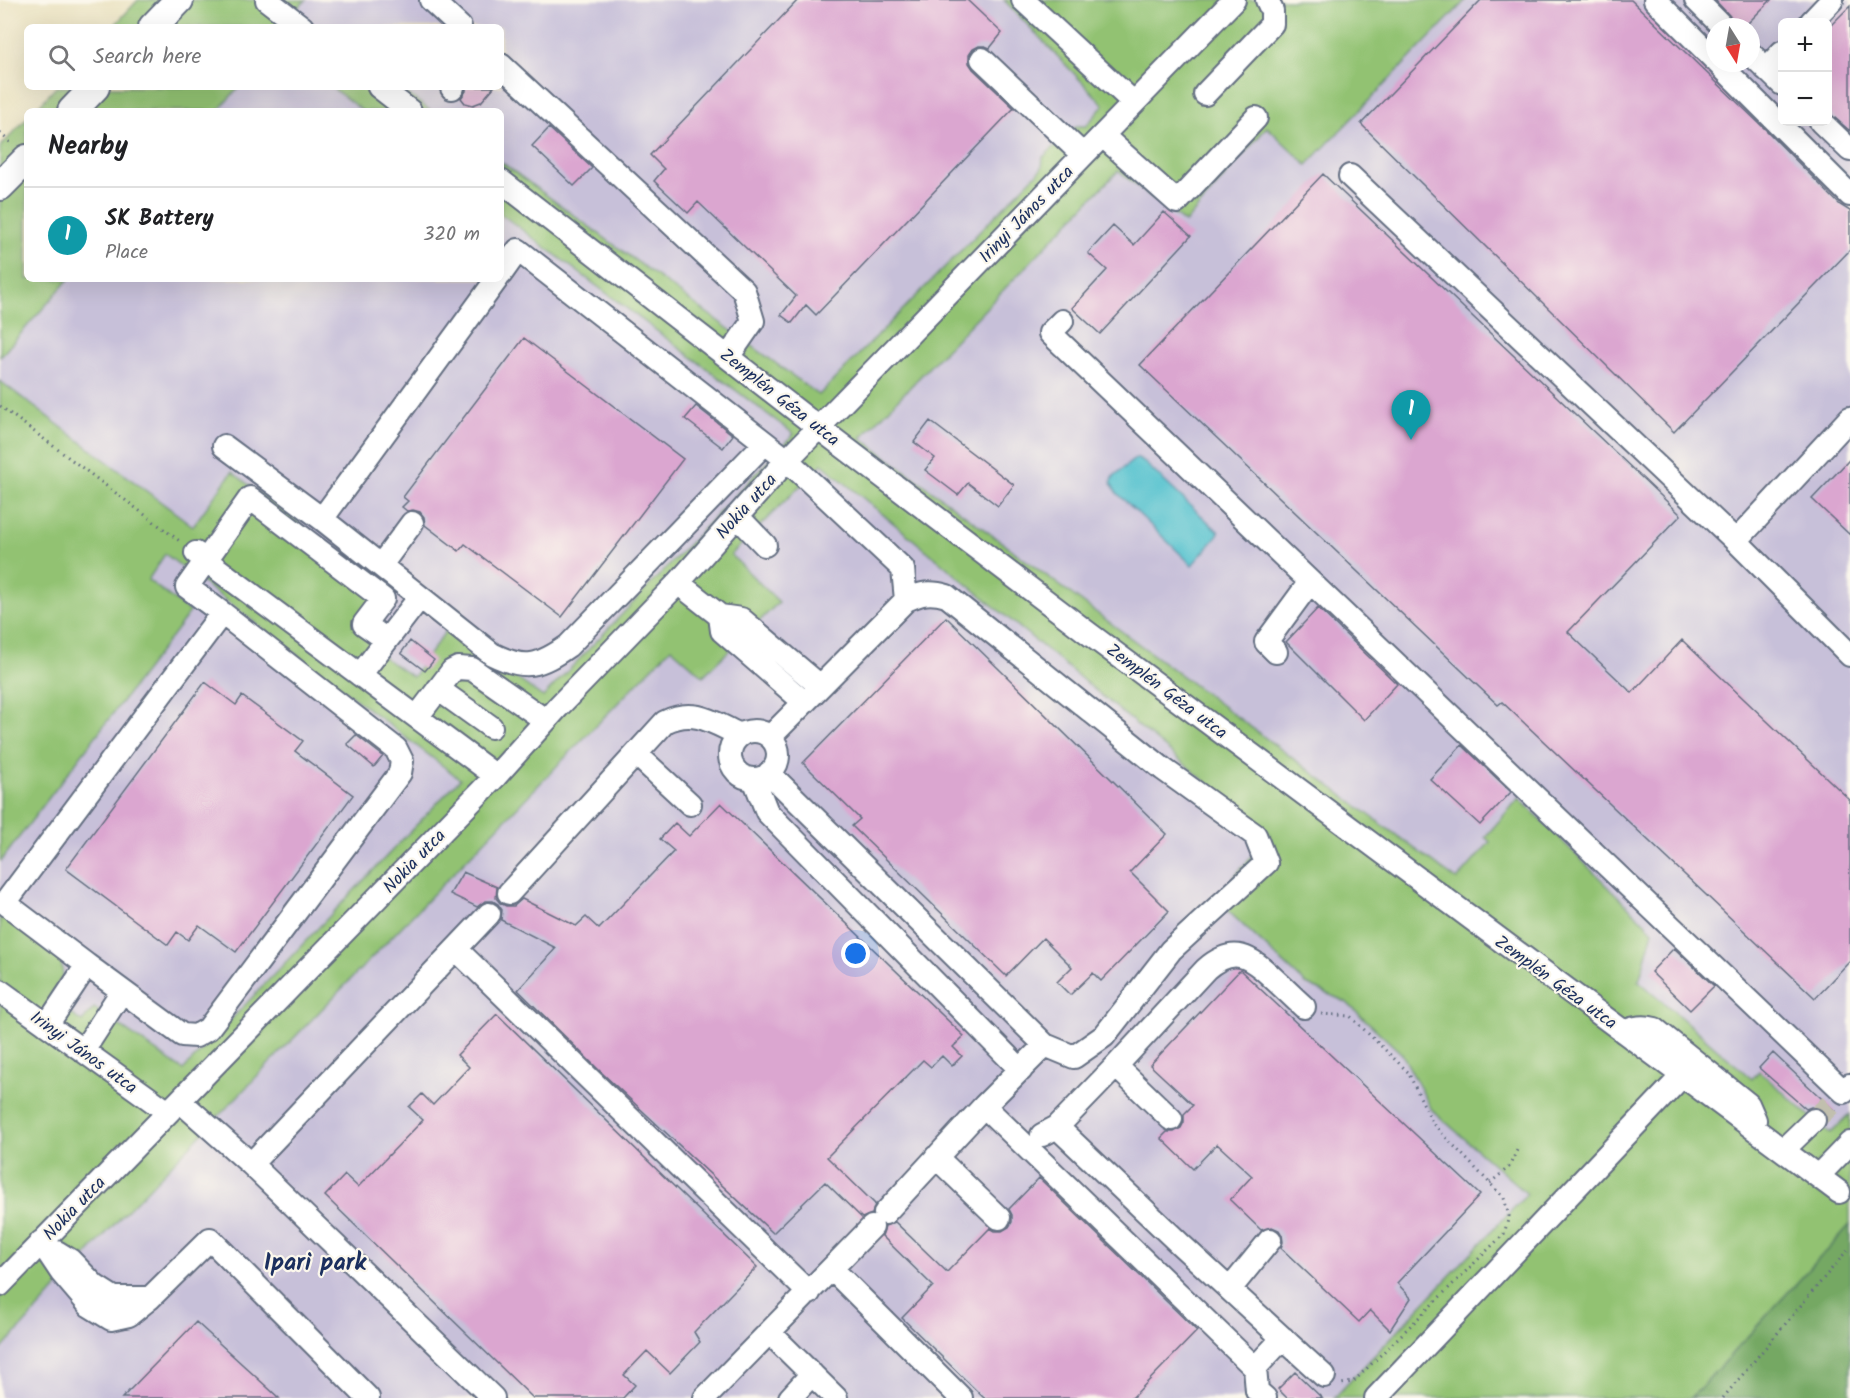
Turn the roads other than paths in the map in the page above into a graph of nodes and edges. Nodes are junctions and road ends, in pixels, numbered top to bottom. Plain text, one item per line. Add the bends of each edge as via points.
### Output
1 (179, 0) edge
2 (267, 0) edge
3 (431, 0) edge
4 (1023, 0) edge
5 (1234, 0) edge
6 (1266, 0) edge
7 (1655, 0) edge
8 (1696, 0) edge
9 (1832, 0) edge
10 (1715, 18) edge
11 (1815, 18) edge
12 (156, 24) edge
13 (298, 24) edge
14 (457, 24) edge
15 (1706, 52) edge
16 (1778, 57) edge
17 (982, 59) dead end
18 (504, 68) edge
19 (1767, 69) edge
20 (1726, 72) edge
21 (92, 90) edge
22 (383, 90) edge
23 (1205, 94) dead end
24 (1134, 103) junction
25 (75, 108) edge
26 (406, 108) edge
27 (1256, 118) dead end
28 (1825, 126) edge
29 (1103, 136) junction
30 (1850, 150) edge
31 (1083, 155) junction
32 (24, 162) edge
33 (1350, 176) dead end
34 (504, 183) edge
35 (0, 186) edge
36 (1850, 195) edge
37 (504, 270) edge
38 (495, 282) edge
39 (1062, 321) dead end
40 (728, 357) junction
41 (1850, 418) edge
42 (819, 428) junction
43 (765, 443) junction
44 (224, 446) dead end
45 (787, 460) junction
46 (737, 516) junction
47 (322, 519) junction
48 (411, 523) dead end
49 (1736, 541) junction
50 (765, 545) dead end
51 (201, 556) junction
52 (381, 565) junction
53 (1310, 582) junction
54 (678, 583) junction
55 (420, 597) junction
56 (906, 600) junction
57 (222, 613) junction
58 (720, 616) junction
59 (387, 640) junction
60 (1276, 652) dead end
61 (1850, 656) edge
62 (360, 675) junction
63 (820, 686) junction
64 (438, 689) junction
65 (804, 702) junction
66 (417, 717) junction
67 (545, 720) junction
68 (491, 727) dead end
69 (740, 735) junction
70 (770, 737) junction
71 (636, 754) junction
72 (496, 776) junction
73 (761, 776) junction
74 (690, 804) dead end
75 (870, 872) junction
76 (509, 893) dead end
77 (850, 895) junction
78 (489, 914) dead end
79 (457, 950) junction
80 (87, 965) junction
81 (7, 989) edge
82 (122, 991) junction
83 (1304, 1007) road end
84 (47, 1025) junction
85 (1624, 1032) junction
86 (1045, 1045) junction
87 (83, 1051) junction
88 (1116, 1066) junction
89 (1021, 1070) junction
90 (1683, 1075) junction
91 (1834, 1101) edge
92 (984, 1106) junction
93 (174, 1107) junction
94 (1171, 1119) dead end
95 (1758, 1131) junction
96 (1850, 1143) edge
97 (1783, 1150) junction
98 (936, 1157) junction
99 (251, 1164) junction
100 (1818, 1176) junction
101 (1839, 1192) dead end
102 (999, 1218) dead end
103 (1270, 1240) dead end
104 (41, 1242) junction
105 (832, 1269) junction
106 (0, 1285) edge
107 (1230, 1289) junction
108 (809, 1293) junction
109 (770, 1334) junction
110 (1283, 1338) junction
111 (1255, 1368) junction
112 (812, 1374) junction
113 (1324, 1377) road end
114 (1258, 1396) edge
115 (368, 1398) edge
116 (493, 1398) edge
117 (705, 1398) edge
118 (790, 1398) edge
119 (836, 1398) edge
120 (961, 1398) edge
121 (1376, 1398) edge

1 - 12 main road
2 - 13 street
3 - 14 street
4 - 24 street
5 - 24 street, Irinyi János utca
6 - 23 street via 1272,11 1272,24
7 - 15 street
8 - 10 street
9 - 11 street
16 - 19 street
17 - 31 street
18 - 40 street via 744,291 753,321
20 - 36 street
21 - 25 main road
22 - 26 street
24 - 29 street, Irinyi János utca
27 - 29 street via 1177,202
28 - 30 street
29 - 31 street, Irinyi János utca
31 - 42 street, Irinyi János utca
32 - 35 main road
33 - 49 street
34 - 40 street, Zemplén Géza utca
37 - 43 street via 518,250
38 - 47 street
39 - 53 street via 1050,333
40 - 42 street, Zemplén Géza utca
41 - 49 street
42 - 45 street, Nokia utca
42 - 85 street, Zemplén Géza utca
43 - 45 street
43 - 55 street via 568,646 548,660 529,665 509,663
44 - 47 street
45 - 46 street, Nokia utca
45 - 56 street via 903,569
46 - 50 street
46 - 54 street, Nokia utca
47 - 52 street
48 - 52 street
49 - 61 street
51 - 57 street via 187,587
51 - 59 street via 236,536 250,498 383,599 358,621
51 - 62 street
52 - 55 street
53 - 60 street via 1266,642
53 - 91 street
54 - 58 street
54 - 67 street, Nokia utca
55 - 59 street
56 - 63 street
56 - 86 street via 930,592 946,596 1163,769 1255,835 1266,863 1171,950 1104,1036 1074,1057
57 - 80 street via 5,903
57 - 82 street via 396,749 402,761 400,773 208,1029 196,1036 182,1035
58 - 63 street via 741,619
58 - 65 street via 722,631
59 - 62 street
62 - 66 street
63 - 65 street
64 - 66 street
64 - 67 street via 452,670 472,669
64 - 68 street
65 - 70 street
66 - 72 street
67 - 72 street, Nokia utca
69 - 70 street via 754,731
69 - 71 street via 686,714 665,722
69 - 73 street via 731,747 731,762 740,774
70 - 73 street via 777,759 774,767
71 - 74 street
71 - 76 street
72 - 93 street, Nokia utca
73 - 75 street
73 - 77 street via 767,812
75 - 77 street
75 - 86 street
77 - 89 street
78 - 79 street
79 - 99 street
79 - 108 street
80 - 82 street
80 - 84 street
81 - 84 street, Irinyi János utca
82 - 87 street
83 - 88 street via 1256,962 1242,956 1218,959
84 - 87 street, Irinyi János utca
85 - 90 street, Zemplén Géza utca
85 - 95 street via 1635,1027 1655,1029 1748,1104
86 - 89 street
87 - 93 street, Irinyi János utca
88 - 94 street
88 - 107 street via 1049,1131
89 - 92 street
90 - 95 street, Zemplén Géza utca
90 - 121 street
91 - 97 street
92 - 98 street
92 - 111 street
93 - 99 street, Irinyi János utca
93 - 104 street, Nokia utca
95 - 97 street, Zemplén Géza utca
96 - 100 street
97 - 100 street, Zemplén Géza utca
98 - 102 street
98 - 105 street
99 - 116 street, Irinyi János utca
100 - 101 street, Zemplén Géza utca
103 - 107 street
104 - 106 street, Nokia utca
104 - 115 street via 90,1306 111,1319 129,1315 210,1239
105 - 108 street
105 - 120 street
107 - 110 street
108 - 109 street
109 - 112 street
109 - 117 street
110 - 111 street
110 - 113 street
111 - 114 street
112 - 118 street
112 - 119 street

